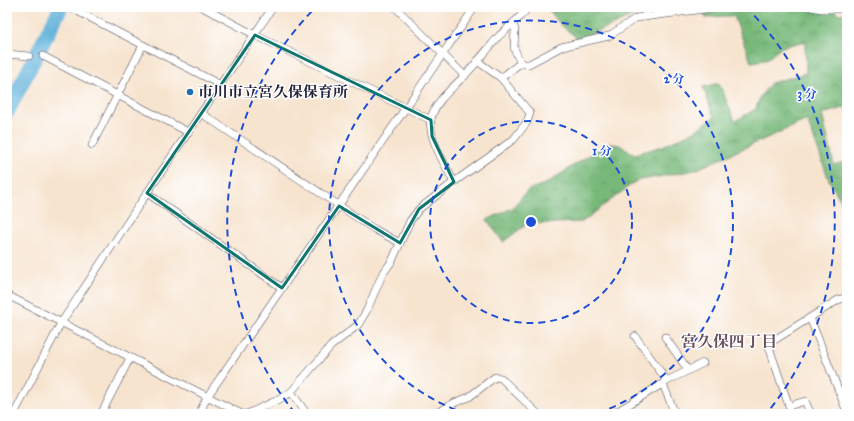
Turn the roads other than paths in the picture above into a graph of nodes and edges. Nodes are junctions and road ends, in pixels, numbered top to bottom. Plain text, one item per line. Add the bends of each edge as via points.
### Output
1 (69, 7) edge
2 (202, 7) edge
3 (273, 7) edge
4 (395, 7) edge
5 (475, 7) edge
6 (529, 7) edge
7 (645, 7) edge
8 (720, 7) edge
9 (811, 7) edge
10 (847, 9) edge
11 (215, 10) edge
12 (645, 17) junction
13 (512, 24) junction
14 (255, 35) junction
15 (143, 45) junction
16 (7, 54) edge
17 (443, 54) junction
18 (29, 56) dead end
19 (43, 56) dead end
20 (477, 61) junction
21 (521, 64) junction
22 (465, 76) junction
23 (501, 78) junction
24 (221, 85) junction
25 (118, 94) junction
26 (406, 108) junction
27 (201, 113) junction
28 (431, 120) junction
29 (188, 132) junction
30 (92, 145) dead end
31 (454, 182) junction
32 (146, 193) junction
33 (339, 206) junction
34 (400, 243) junction
35 (282, 288) junction
36 (7, 296) edge
37 (847, 297) edge
38 (810, 318) junction
39 (60, 323) junction
40 (635, 336) dead end
41 (665, 338) dead end
42 (130, 358) junction
43 (703, 362) dead end
44 (688, 370) junction
45 (665, 382) junction
46 (291, 392) junction
47 (207, 397) junction
48 (847, 412) edge
49 (17, 413) edge
50 (101, 414) edge
51 (199, 414) edge
52 (242, 414) edge
53 (247, 414) edge
54 (307, 414) edge
55 (436, 414) edge
56 (538, 414) edge
57 (613, 414) edge
58 (675, 414) edge
59 (811, 414) edge

1 - 15 street
2 - 11 street
3 - 14 street
4 - 17 street
5 - 17 street
6 - 13 street
7 - 12 street
8 - 12 street
9 - 10 street
11 - 14 street
12 - 21 street via 636,18 609,36 561,47 529,64
13 - 20 street
13 - 21 street via 515,29 514,48
14 - 24 street
14 - 26 street
15 - 24 street
15 - 25 street
16 - 18 street
17 - 22 street
17 - 26 street
19 - 25 street
20 - 22 street
20 - 23 street
21 - 23 street
22 - 28 street via 444,96
23 - 31 street via 530,112 527,122 514,139
24 - 27 street
25 - 29 street
25 - 30 street
26 - 28 street
26 - 33 street
27 - 29 street
27 - 33 street
28 - 31 street via 432,136
29 - 32 street
31 - 34 street via 419,209 410,221
32 - 35 street
32 - 39 street
33 - 34 street
33 - 35 street
34 - 46 street via 358,325 331,346
35 - 47 street
36 - 39 street
37 - 38 street
38 - 48 street
38 - 59 street via 768,344 789,406 805,400
39 - 42 street
39 - 49 street
40 - 45 street
41 - 44 street
42 - 47 street
42 - 50 street
43 - 44 street
44 - 45 street
45 - 57 street
45 - 58 street
46 - 53 street
46 - 54 street
47 - 51 street
47 - 52 street
55 - 56 street via 469,397 495,377 501,378

